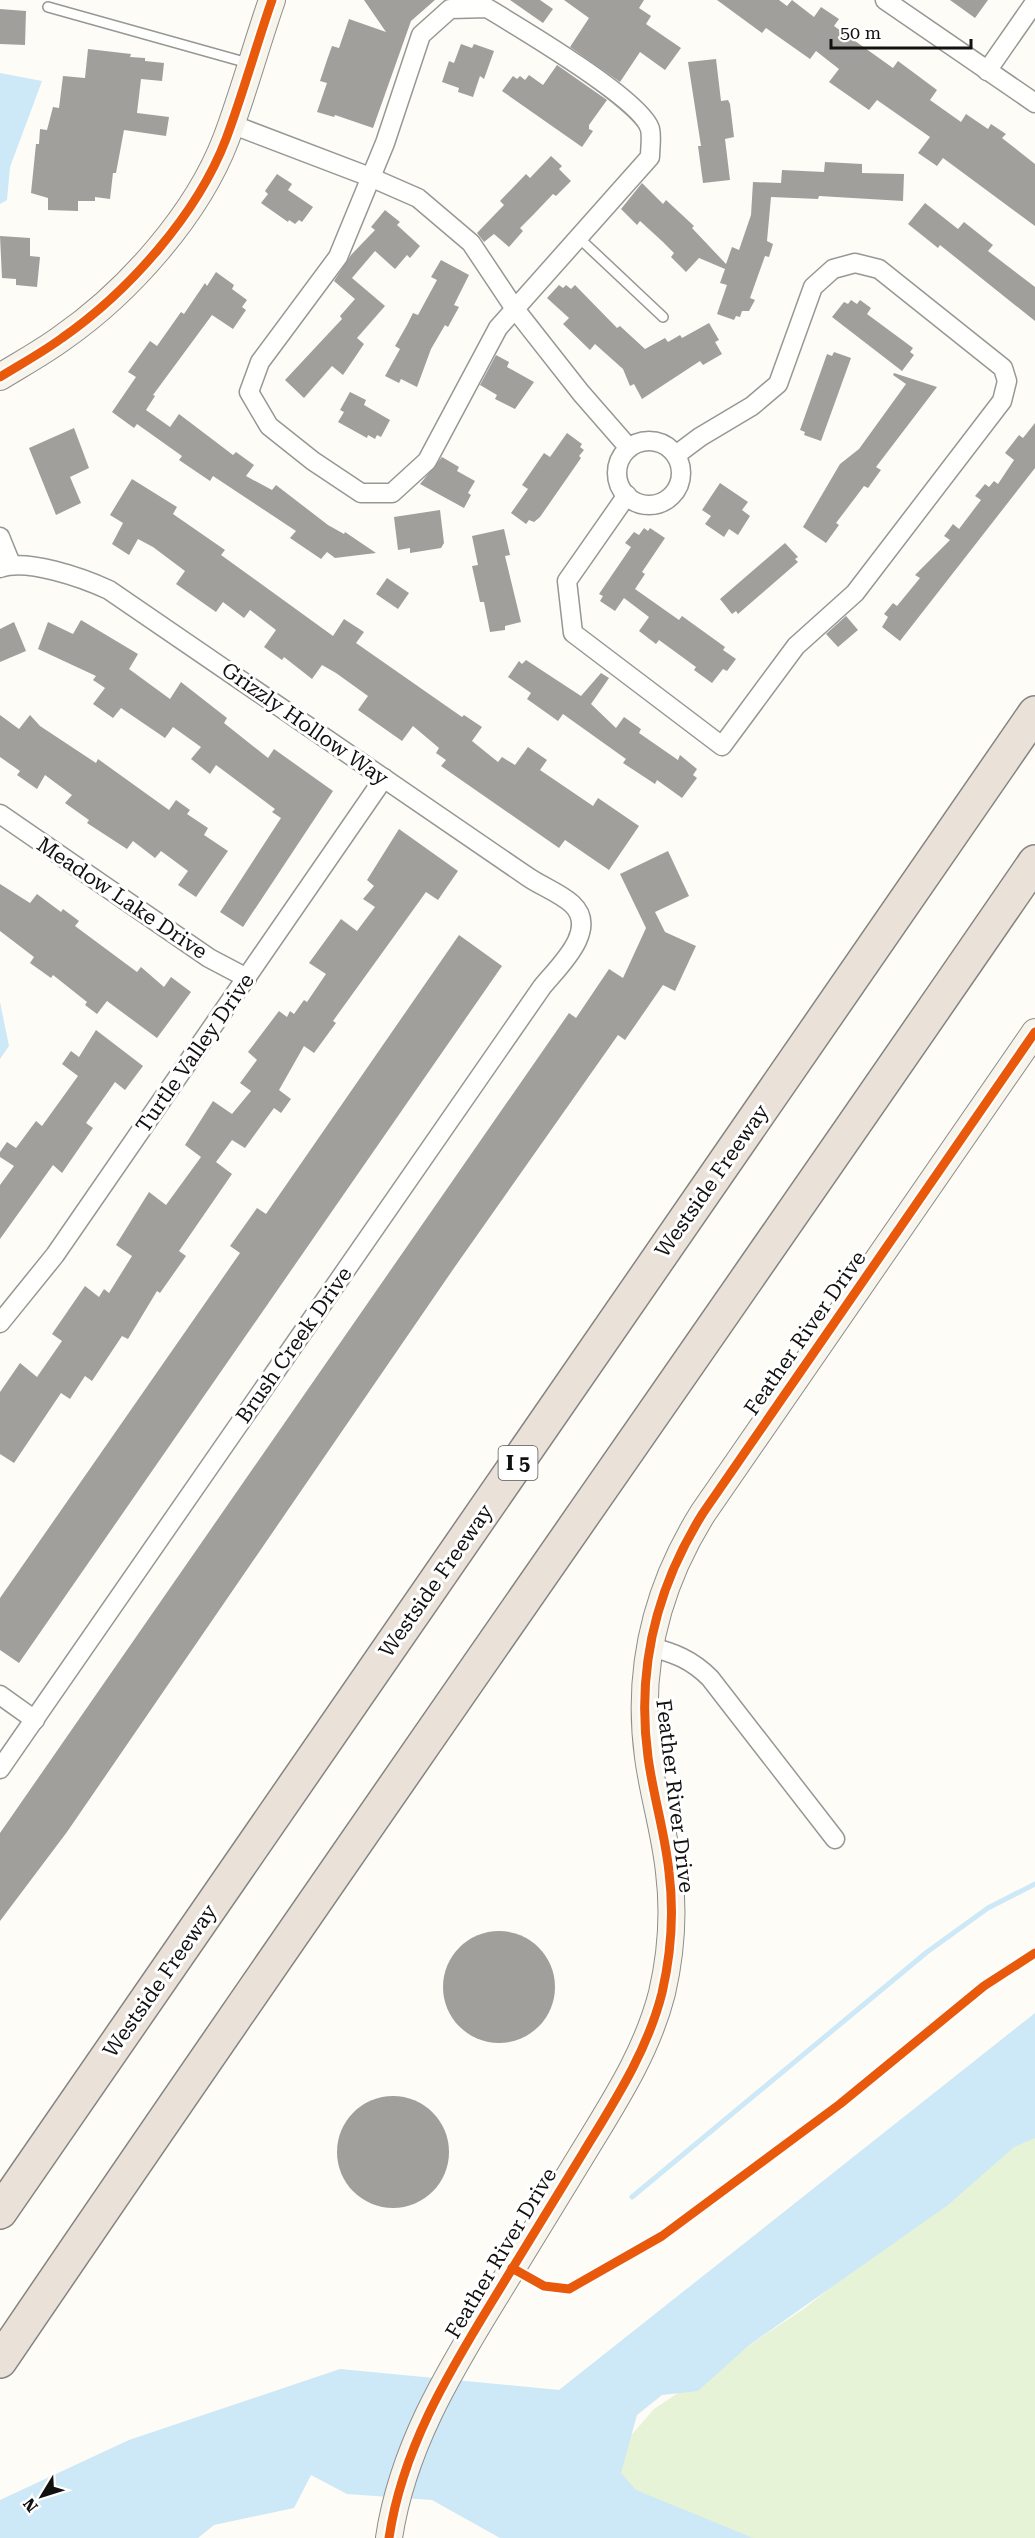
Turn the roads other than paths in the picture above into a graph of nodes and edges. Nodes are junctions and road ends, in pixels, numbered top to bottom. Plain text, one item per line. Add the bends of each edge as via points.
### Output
1 (272, 0) edge
2 (885, 0) edge
3 (1035, 2) edge
4 (48, 7) dead end
5 (251, 64) junction
6 (987, 71) junction
7 (1035, 104) edge
8 (231, 124) junction
9 (370, 177) junction
10 (579, 238) junction
11 (515, 309) junction
12 (663, 316) dead end
13 (0, 377) edge
14 (628, 448) junction
15 (676, 455) junction
16 (627, 495) junction
17 (0, 537) edge
18 (5, 566) edge
19 (1035, 713) edge
20 (384, 778) junction
21 (0, 814) edge
22 (1035, 862) edge
23 (580, 919) joint
24 (247, 978) junction
25 (1035, 1032) edge
26 (0, 1323) edge
27 (648, 1646) junction
28 (0, 1695) edge
29 (35, 1720) junction
30 (0, 1769) edge
31 (835, 1839) dead end
32 (0, 2212) edge
33 (0, 2361) edge
34 (388, 2538) edge

1 - 5 street
2 - 6 street
3 - 6 street
4 - 5 lane
5 - 8 street
6 - 7 street
8 - 9 street
8 - 13 street via 201,190 128,283 63,338
9 - 10 street via 421,35 450,9 487,8 624,98 650,128 650,157
9 - 11 street via 418,198 471,243
9 - 11 street via 338,257 260,362 249,392 268,426 362,493 392,493 427,461 498,328
10 - 11 street
10 - 12 lane
11 - 14 street
14 - 15 street via 648,441 668,447
14 - 16 street via 618,466 618,477
15 - 16 street via 680,464 679,485 665,501 645,505
15 - 16 street via 752,406 778,384 813,287 833,269 855,263 879,269 926,305 1003,368 1007,381 1002,401 855,593 796,646 722,746 573,633 567,581
17 - 18 street, Grizzly Hollow Way
18 - 20 street, Grizzly Hollow Way via 62,573 109,590
19 - 32 highway, Westside Freeway / I 5
20 - 23 street, Grizzly Hollow Way via 572,904
20 - 24 street, Turtle Valley Drive
21 - 24 street, Meadow Lake Drive via 209,958
22 - 33 highway
23 - 29 street, Brush Creek Drive via 578,941 542,987
24 - 26 street, Turtle Valley Drive via 56,1255
25 - 27 street, Feather River Drive via 692,1531 670,1573
27 - 31 street via 683,1656 710,1678
27 - 34 street, Feather River Drive via 644,1725 669,1872 672,1915 662,1993 651,2030 621,2092 433,2401 401,2483
28 - 29 street
29 - 30 street, Brush Creek Drive

